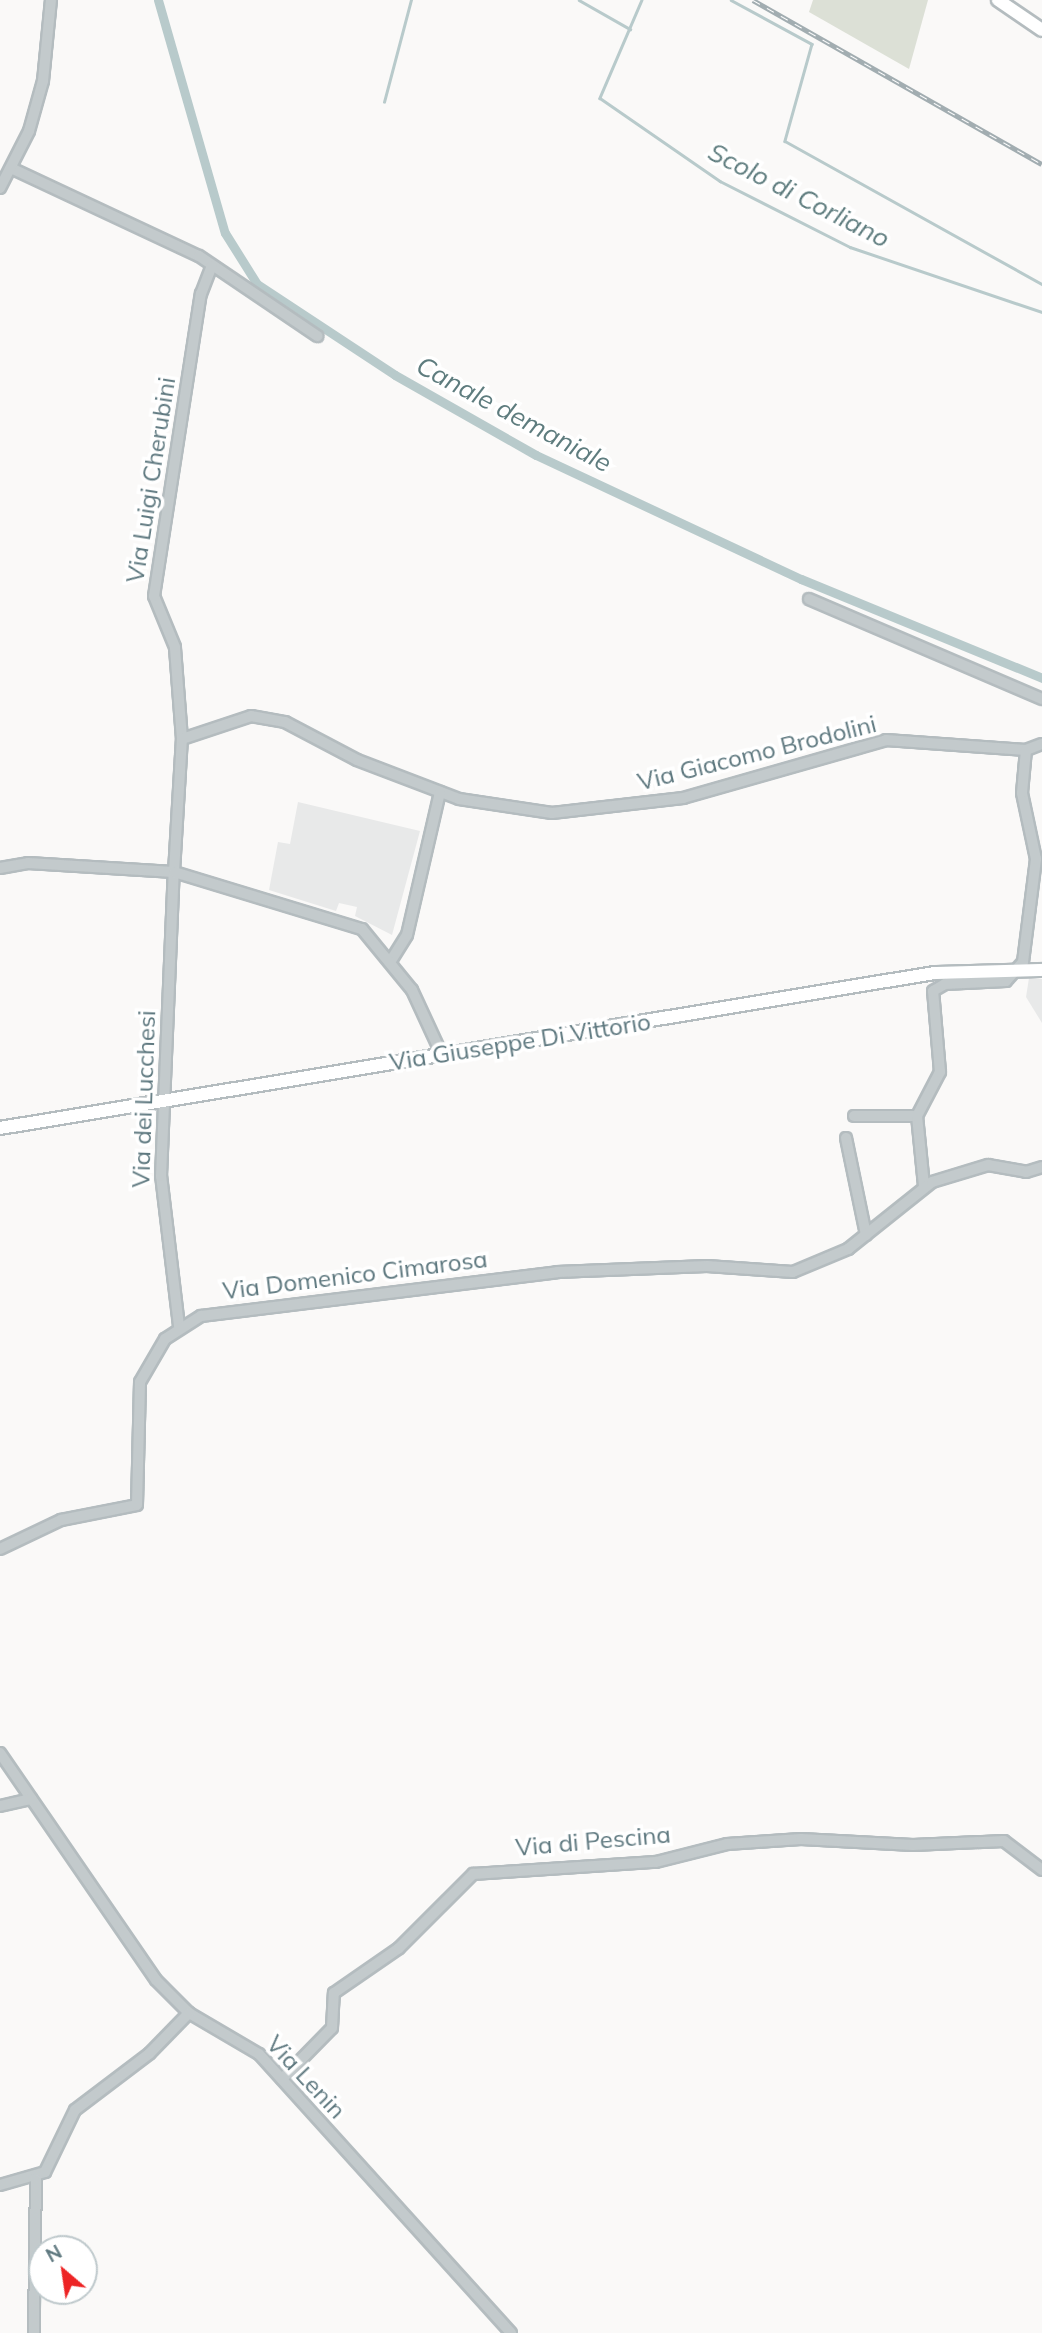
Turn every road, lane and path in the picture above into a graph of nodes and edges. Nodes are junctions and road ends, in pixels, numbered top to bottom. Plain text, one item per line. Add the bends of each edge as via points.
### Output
1 (51, 0) edge
2 (998, 0) edge
3 (1042, 30) edge
4 (13, 169) junction
5 (0, 188) edge
6 (212, 266) junction
7 (317, 336) dead end
8 (809, 599) dead end
9 (1042, 699) edge
10 (182, 739) junction
11 (1042, 744) edge
12 (1026, 750) junction
13 (440, 792) junction
14 (1037, 832) edge
15 (0, 868) edge
16 (174, 872) junction
17 (392, 959) junction
18 (1021, 969) junction
19 (1042, 971) edge
20 (442, 1055) junction
21 (163, 1101) junction
22 (854, 1115) dead end
23 (917, 1116) junction
24 (0, 1128) edge
25 (846, 1138) dead end
26 (1042, 1167) edge
27 (924, 1186) junction
28 (866, 1235) junction
29 (179, 1326) junction
30 (0, 1549) edge
31 (0, 1753) edge
32 (31, 1799) junction
33 (0, 1806) edge
34 (1040, 1871) edge
35 (189, 2013) junction
36 (282, 2079) junction
37 (36, 2179) junction
38 (0, 2185) edge
39 (34, 2333) edge
40 (511, 2333) edge

1 - 4 street via 43,81
2 - 3 main road
4 - 5 street
4 - 6 street via 111,211
6 - 7 street
6 - 10 street, Via Luigi Cherubini via 201,294 154,596 175,647
8 - 9 street
10 - 13 street, Via Giacomo Brodolini via 239,718 270,717 357,760
10 - 16 street
11 - 12 street, Via Giacomo Brodolini
12 - 13 street, Via Giacomo Brodolini via 886,740 682,798 578,814 488,807
12 - 14 street via 1021,793
13 - 17 street via 407,935
14 - 18 street
15 - 16 street via 28,863
16 - 17 street via 345,920
16 - 21 street, Via dei Lucchesi
17 - 20 street via 423,1009
18 - 19 main road, Via Giuseppe Di Vittorio
18 - 20 main road, Via Giuseppe Di Vittorio via 934,973
18 - 23 street via 1006,981 945,984 933,991 940,1072
20 - 21 main road, Via Giuseppe Di Vittorio
21 - 24 main road, Via Giuseppe Di Vittorio
21 - 29 street, Via dei Lucchesi via 163,1215
22 - 23 street
23 - 27 street
25 - 28 street
26 - 27 street, Via Domenico Cimarosa via 1026,1172 988,1164
27 - 28 street, Via Domenico Cimarosa
28 - 29 street, Via Domenico Cimarosa via 838,1255 793,1272 707,1266 557,1272 232,1308
29 - 30 street, Via Domenico Cimarosa via 153,1354 141,1382 137,1504 61,1520
31 - 32 street, Via Lenin
32 - 33 street
32 - 35 street, Via Lenin via 135,1953
34 - 36 street, Via di Pescina via 1004,1841 913,1845 801,1839 727,1844 656,1862 473,1874 399,1948 331,1996 332,2028
35 - 36 street, Via Lenin via 244,2042
35 - 37 street via 122,2077 75,2110 50,2166
36 - 40 street, Via Lenin
37 - 38 street
37 - 39 street

